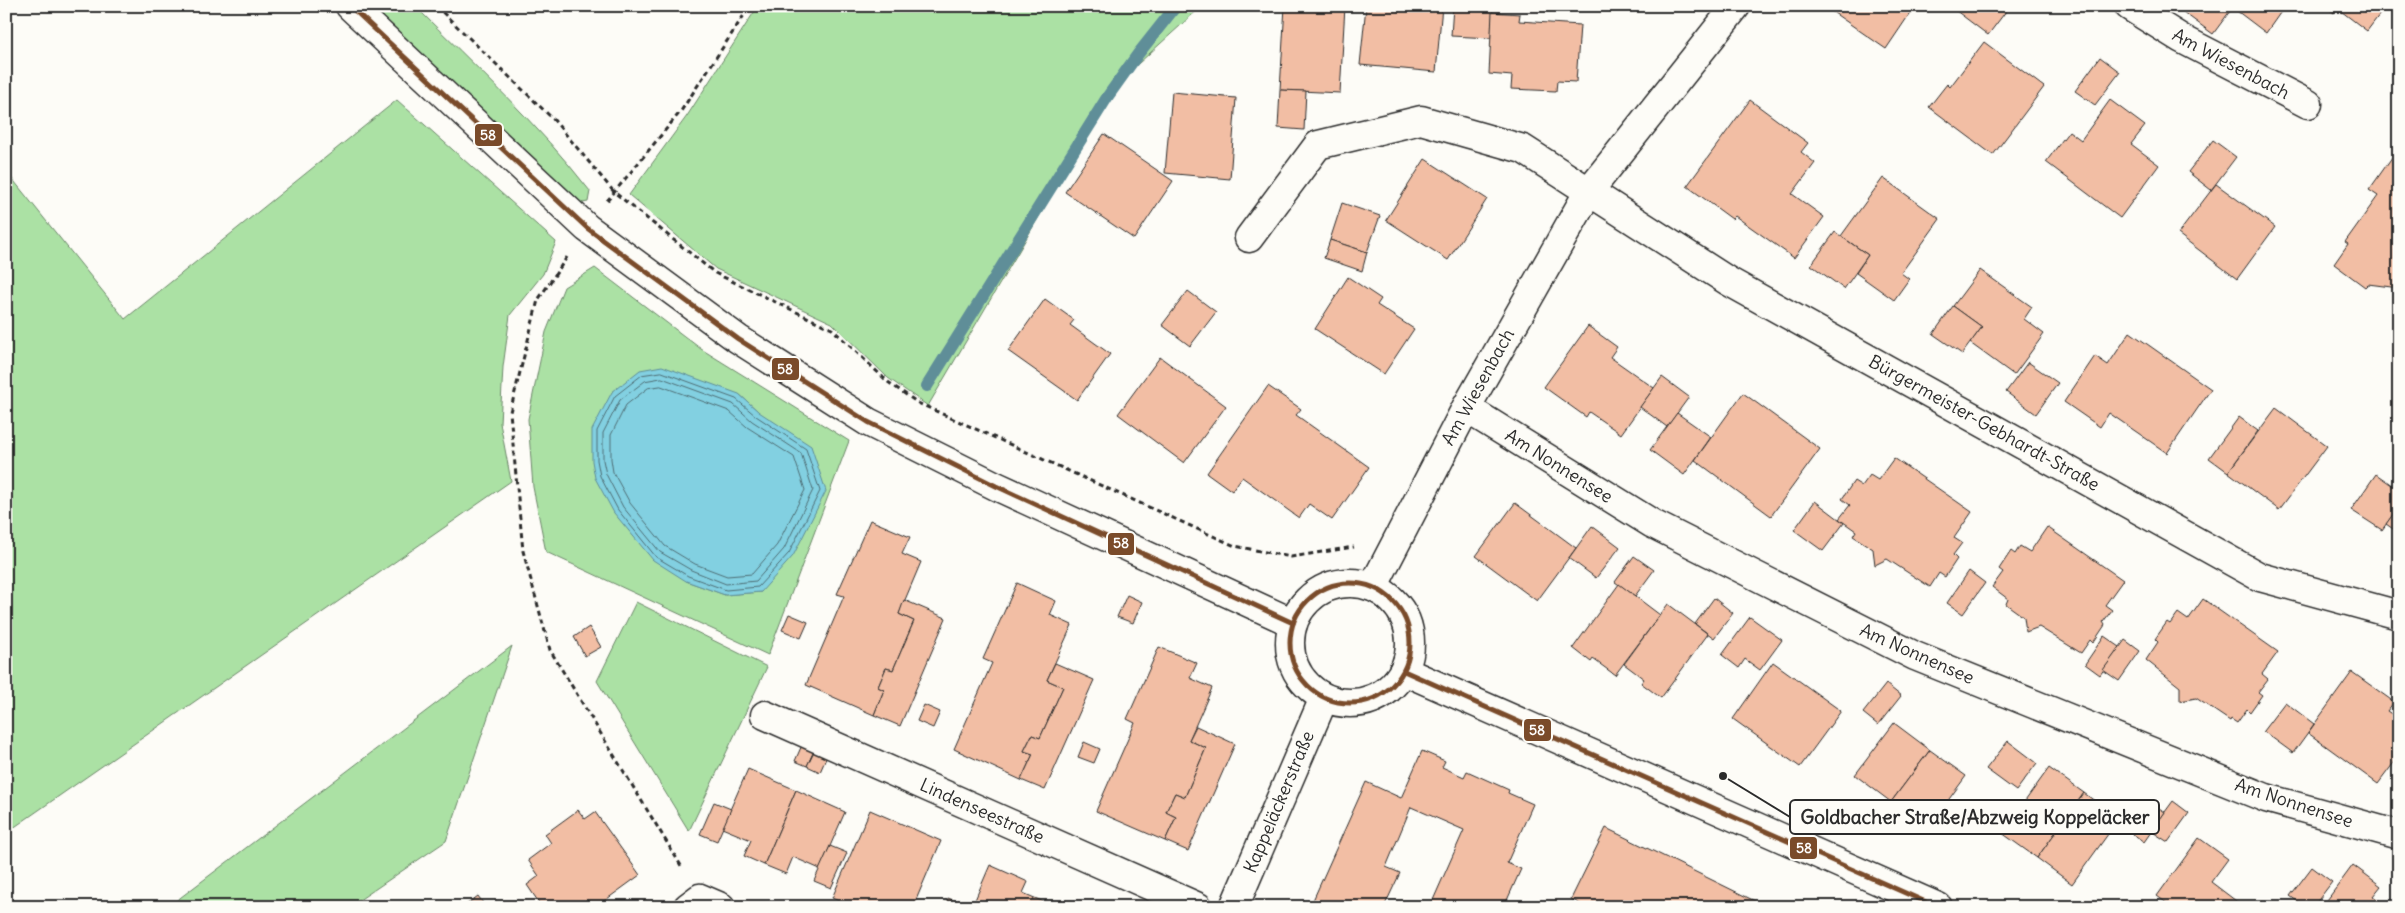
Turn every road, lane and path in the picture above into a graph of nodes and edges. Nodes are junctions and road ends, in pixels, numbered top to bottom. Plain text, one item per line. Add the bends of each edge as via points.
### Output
1 (350, 6) edge
2 (436, 6) edge
3 (750, 6) edge
4 (1736, 6) edge
5 (2128, 6) edge
6 (2308, 104) dead end
7 (1589, 191) junction
8 (614, 192) junction
9 (587, 228) junction
10 (1249, 238) dead end
11 (1466, 408) junction
12 (1386, 561) junction
13 (1373, 587) junction
14 (2399, 615) edge
15 (1293, 623) junction
16 (1404, 671) junction
17 (1324, 698) junction
18 (765, 715) dead end
19 (2399, 835) edge
20 (703, 904) edge
21 (1198, 907) edge
22 (1234, 907) edge
23 (1938, 907) edge

1 - 9 street
2 - 8 path via 552,119
3 - 8 path via 681,111
4 - 7 street, Am Wiesenbach
5 - 6 street, Am Wiesenbach via 2182,40
7 - 10 street via 1523,149 1421,120 1318,146
7 - 11 street, Am Wiesenbach
7 - 14 street, Bürgermeister-Gebhardt-Straße via 1728,281 2260,577
8 - 12 path via 715,273 832,329 888,382 918,403 1235,546 1291,557 1354,547
9 - 15 street via 738,339 868,422 996,486
9 - 20 path via 538,300 510,412 523,551 550,650
11 - 12 street, Am Wiesenbach
11 - 19 street, Am Nonnensee via 1653,524 1915,656 2266,798
12 - 13 street, Am Wiesenbach
13 - 15 street via 1341,583 1318,591 1305,603
13 - 16 street via 1393,600 1405,617 1410,646
15 - 17 street via 1292,660 1306,685
16 - 17 street via 1394,685 1377,698 1352,704
16 - 23 street
17 - 22 street, Kappeläckerstraße
18 - 21 street, Lindenseestraße

